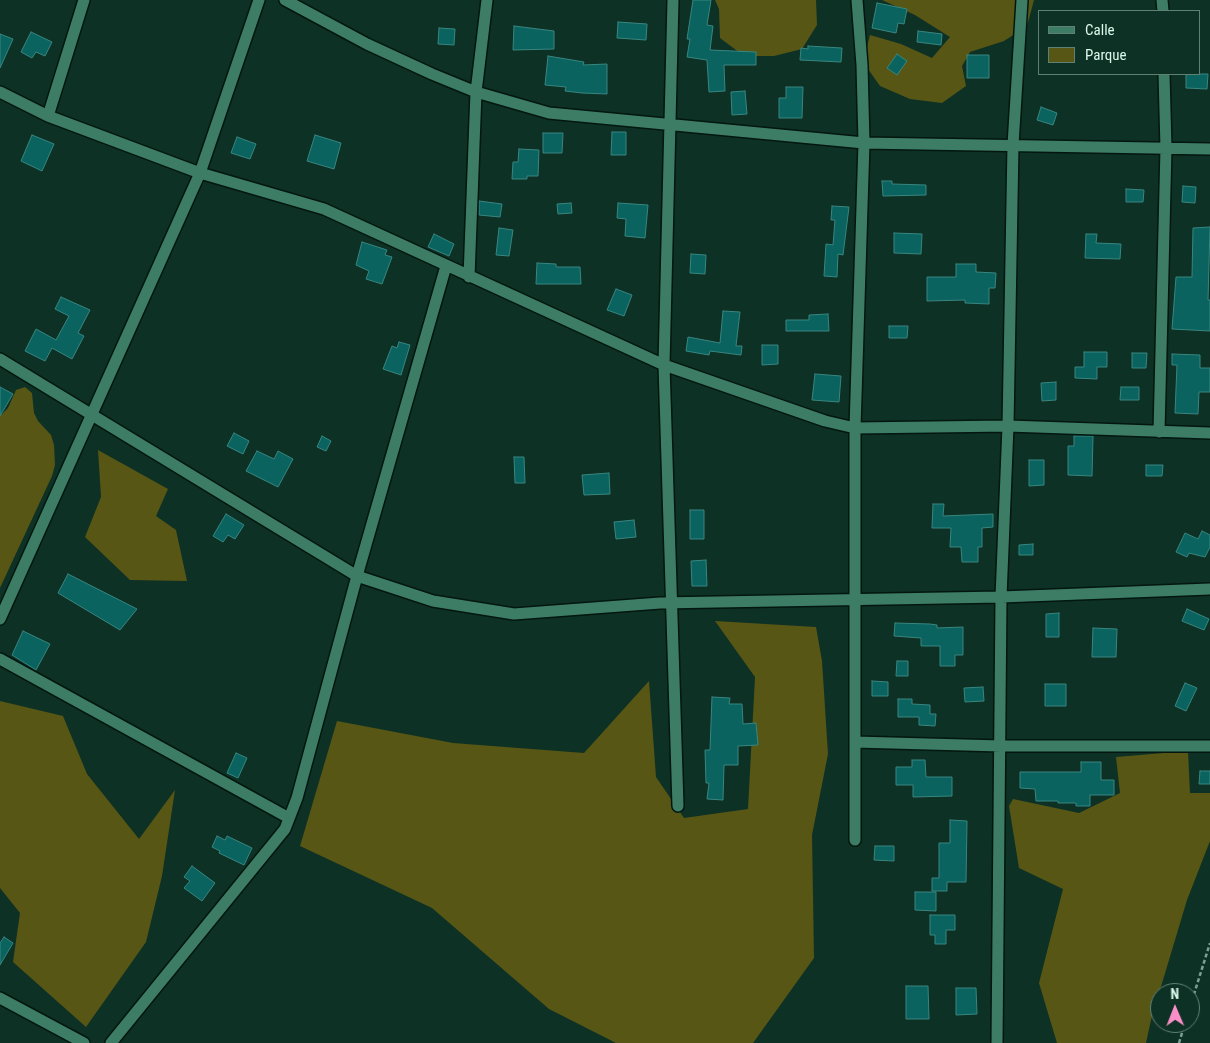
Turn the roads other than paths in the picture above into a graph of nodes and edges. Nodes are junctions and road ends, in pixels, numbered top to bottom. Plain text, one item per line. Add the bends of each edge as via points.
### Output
1 (84, 0) edge
2 (260, 0) edge
3 (285, 0) edge
4 (486, 0) edge
5 (673, 0) edge
6 (857, 0) edge
7 (1022, 0) edge
8 (1164, 75) edge
9 (0, 92) edge
10 (476, 92) junction
11 (48, 116) junction
12 (668, 125) junction
13 (864, 144) junction
14 (1013, 145) junction
15 (1166, 148) junction
16 (1210, 149) edge
17 (200, 173) junction
18 (446, 266) junction
19 (469, 278) junction
20 (0, 359) edge
21 (664, 365) junction
22 (92, 416) junction
23 (1008, 426) junction
24 (855, 428) junction
25 (1159, 432) junction
26 (1210, 433) edge
27 (357, 576) junction
28 (1210, 589) edge
29 (1001, 597) junction
30 (856, 600) junction
31 (671, 603) junction
32 (0, 619) edge
33 (0, 659) edge
34 (855, 742) junction
35 (1001, 746) junction
36 (1210, 746) edge
37 (678, 806) dead end
38 (290, 818) junction
39 (855, 840) dead end
40 (0, 998) edge
41 (84, 1043) edge
42 (111, 1043) edge
43 (997, 1043) edge

1 - 11 street
2 - 17 street
3 - 10 street via 367,44
4 - 10 street
5 - 12 street
6 - 13 street
7 - 14 street
8 - 15 street
9 - 11 street
10 - 12 street via 549,113
10 - 19 street
11 - 17 street
12 - 13 street
12 - 21 street
13 - 14 street
13 - 24 street
14 - 15 street
14 - 23 street
15 - 16 street
15 - 25 street
17 - 18 street via 324,209
17 - 22 street
18 - 19 street
18 - 27 street
19 - 21 street
20 - 22 street
21 - 24 street via 825,421
21 - 31 street
22 - 27 street
22 - 32 street
23 - 24 street
23 - 25 street
23 - 29 street
24 - 30 street
25 - 26 street
27 - 31 street via 433,601 514,614
27 - 38 street
28 - 29 street
29 - 30 street
29 - 35 street
30 - 31 street
30 - 34 street
31 - 37 street
33 - 38 street
34 - 35 street
34 - 39 street
35 - 36 street
35 - 43 street
38 - 42 street via 271,848
40 - 41 street

